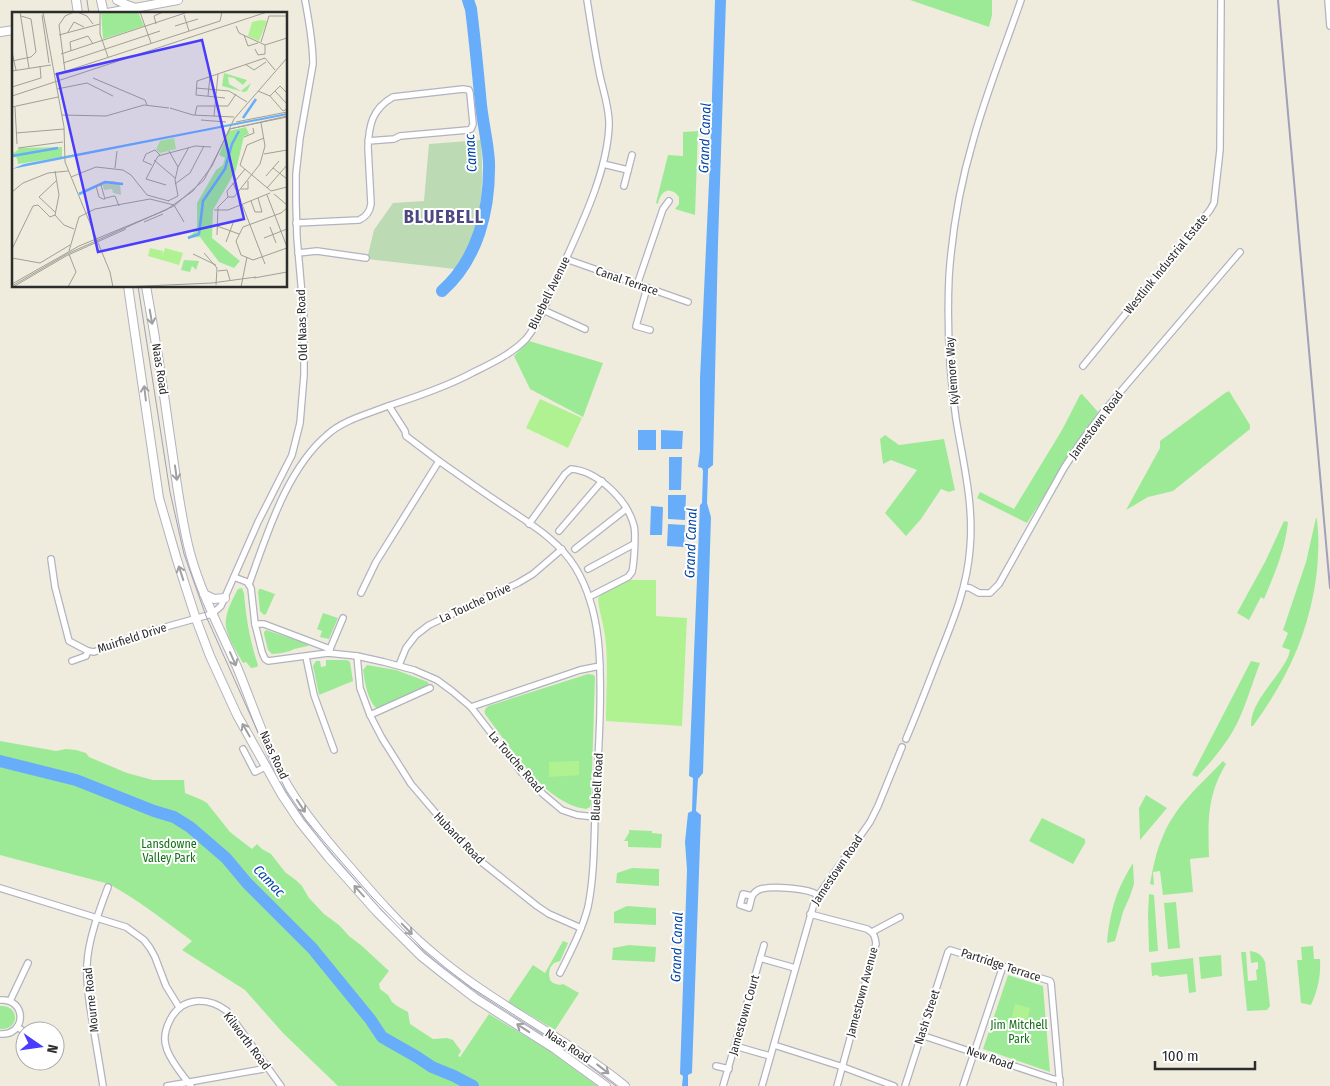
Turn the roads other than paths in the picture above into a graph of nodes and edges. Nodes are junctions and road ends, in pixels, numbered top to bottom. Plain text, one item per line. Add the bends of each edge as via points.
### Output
1 (117, 0) edge
2 (178, 0) edge
3 (304, 0) edge
4 (587, 0) edge
5 (1022, 0) edge
6 (1221, 0) edge
7 (1328, 0) edge
8 (136, 7) junction
9 (124, 12) edge
10 (1330, 26) edge
11 (368, 141) junction
12 (632, 155) dead end
13 (603, 164) junction
14 (628, 170) junction
15 (624, 186) dead end
16 (669, 201) dead end
17 (296, 223) junction
18 (1240, 252) dead end
19 (298, 253) junction
20 (366, 258) dead end
21 (566, 259) junction
22 (637, 285) junction
23 (128, 288) edge
24 (146, 288) edge
25 (647, 288) junction
26 (688, 302) dead end
27 (543, 310) junction
28 (585, 330) dead end
29 (650, 330) dead end
30 (1083, 366) dead end
31 (390, 406) junction
32 (439, 461) junction
33 (602, 481) junction
34 (266, 506) junction
35 (626, 509) junction
36 (277, 511) junction
37 (529, 524) junction
38 (559, 530) dead end
39 (634, 544) junction
40 (562, 549) junction
41 (575, 549) dead end
42 (51, 559) dead end
43 (588, 569) dead end
44 (234, 577) junction
45 (250, 584) junction
46 (964, 587) junction
47 (361, 593) dead end
48 (204, 594) junction
49 (589, 597) junction
50 (224, 598) junction
51 (212, 614) junction
52 (343, 618) dead end
53 (196, 619) junction
54 (255, 624) junction
55 (88, 651) junction
56 (329, 651) junction
57 (356, 656) junction
58 (306, 657) junction
59 (265, 659) joint
60 (72, 661) dead end
61 (399, 665) junction
62 (600, 666) junction
63 (430, 688) dead end
64 (471, 707) junction
65 (370, 715) junction
66 (906, 739) dead end
67 (902, 746) dead end
68 (242, 748) dead end
69 (334, 750) dead end
70 (267, 766) junction
71 (595, 817) junction
72 (108, 887) dead end
73 (0, 888) edge
74 (818, 895) junction
75 (752, 896) dead end
76 (810, 914) junction
77 (98, 917) junction
78 (900, 917) dead end
79 (581, 928) junction
80 (872, 932) junction
81 (764, 945) dead end
82 (950, 950) joint
83 (760, 958) junction
84 (28, 962) dead end
85 (1003, 966) junction
86 (795, 968) junction
87 (560, 973) dead end
88 (0, 1000) edge
89 (10, 1001) junction
90 (179, 1007) junction
91 (20, 1021) edge
92 (15, 1029) edge
93 (0, 1034) edge
94 (921, 1035) junction
95 (774, 1045) junction
96 (735, 1046) junction
97 (975, 1053) junction
98 (770, 1056) junction
99 (266, 1066) junction
100 (716, 1066) dead end
101 (843, 1067) junction
102 (729, 1069) junction
103 (1060, 1083) edge
104 (190, 1084) edge
105 (103, 1086) edge
106 (167, 1086) edge
107 (281, 1086) edge
108 (606, 1086) edge
109 (625, 1086) edge
110 (723, 1086) edge
111 (762, 1086) edge
112 (837, 1086) edge
113 (894, 1086) edge
114 (905, 1086) edge
115 (963, 1086) edge

1 - 8 main road
2 - 8 main road
3 - 17 street, Old Naas Road via 313,64 298,151
4 - 13 street, Bluebell Avenue via 608,114
5 - 46 street, Kylemore Way via 972,142 956,223 950,277 951,375 971,519
6 - 30 street, Westlink Industrial Estate via 1220,150 1214,203
7 - 10 street
8 - 9 main road
11 - 11 street via 374,114 393,97 463,89 470,92 473,124 468,130
11 - 17 street via 371,204 366,215 359,220
12 - 14 street
13 - 14 street
13 - 21 street, Bluebell Avenue
14 - 15 street
16 - 22 street via 663,209
17 - 19 street, Old Naas Road
18 - 46 street, Jamestown Road via 1086,436 1060,475 999,584 990,593
19 - 20 street via 317,251
19 - 34 street, Old Naas Road via 304,328 300,423 292,455
21 - 22 street, Canal Terrace
21 - 27 street, Bluebell Avenue
22 - 25 street, Canal Terrace
53 -> 23 main road, Naas Road via 160,498
24 -> 48 main road, Naas Road via 181,508 190,552
25 - 26 street, Canal Terrace
25 - 29 street via 636,326
27 - 28 street
27 - 31 street, Bluebell Avenue via 526,338 507,354 456,381
31 - 32 street, Bluebell Road via 406,436
31 - 36 street, Bluebell Avenue via 328,433 297,471
32 - 37 street, Bluebell Road
32 - 47 street via 376,562
33 - 35 street
33 - 37 street via 575,470 568,471
33 - 38 street
34 - 36 street
34 - 44 street, Old Naas Road
35 - 39 street via 635,528
35 - 41 street
36 - 45 street, Bluebell Avenue
37 - 40 street, Bluebell Road
39 - 43 street
39 - 49 street via 631,574
40 - 49 street, Bluebell Road via 575,567
40 - 61 street, La Touche Drive via 518,583 429,625 406,648
42 - 55 street via 69,641
44 - 45 street
44 - 50 street, Old Naas Road
45 - 54 street, Bluebell Avenue
46 - 66 street, Kylemore Way
48 - 50 main road via 214,599
48 - 51 main road, Naas Road
49 - 62 street, Bluebell Road via 598,637
50 - 51 street, Old Naas Road
51 - 53 street
51 -> 109 main road, Naas Road via 285,780 324,837 417,939 497,1001 581,1053
52 - 56 street
53 - 55 street, Muirfield Drive via 144,633 94,652
70 -> 53 main road, Naas Road via 237,715
54 - 56 street, La Touche Road via 267,625
54 - 59 street, Bluebell Avenue
55 - 60 street, Muirfield Drive via 86,656
56 - 57 street, La Touche Road
56 - 58 street, La Touche Road
57 - 61 street, La Touche Road
57 - 65 street, Huband Road via 360,688
58 - 59 street, La Touche Road
58 - 69 street via 314,695
61 - 64 street, La Touche Road via 437,680
62 - 64 street
62 - 71 street, Bluebell Road
63 - 65 street
64 - 71 street, La Touche Road via 522,773 543,794 562,810
65 - 79 street, Huband Road via 411,784 479,860 537,906
67 - 74 street, Jamestown Road via 870,822
68 - 70 street via 255,772
108 -> 70 main road, Naas Road via 475,998 421,956 377,912 300,822
71 - 79 street, Bluebell Road via 591,884
72 - 77 street, Mourne Road
73 - 77 street
74 - 75 street via 809,890 774,888 760,889
74 - 76 street, Jamestown Road
76 - 80 street, Jamestown Avenue
76 - 86 street, Jamestown Road
77 - 90 street via 126,927 144,940
77 - 105 street, Mourne Road via 87,968
78 - 80 street
79 - 87 street, Bluebell Road
80 - 101 street, Jamestown Avenue via 876,944
81 - 83 street, Jamestown Court
82 - 85 street, Partridge Terrace
82 - 94 street, Nash Street
83 - 86 street
83 - 96 street, Jamestown Court
84 - 89 street
85 - 97 street
85 - 103 street, Partridge Terrace via 1050,982
86 - 95 street, Jamestown Road
88 - 89 street
89 - 91 street via 20,1013
90 - 99 street, Kilworth Road via 208,1001 221,1007
90 - 104 street via 166,1028 165,1045
92 - 93 street via 11,1033
94 - 97 street, New Road
94 - 114 street, Nash Street
95 - 98 street, Jamestown Road
95 - 101 street
96 - 98 street
96 - 102 street, Jamestown Court
97 - 103 street, New Road
97 - 115 street
98 - 111 street, Jamestown Road
99 - 104 street
99 - 107 street, Kilworth Road
100 - 102 street
101 - 112 street, Jamestown Avenue
101 - 113 street
102 - 110 street, Jamestown Court
104 - 106 street

